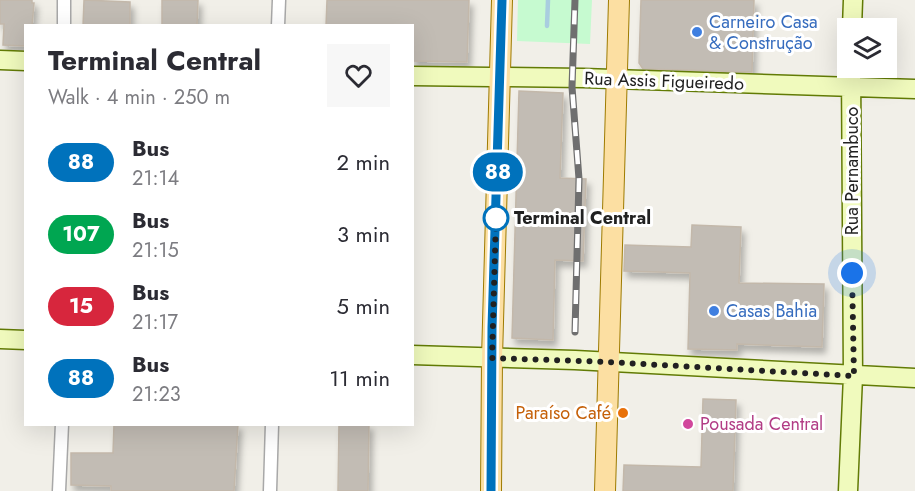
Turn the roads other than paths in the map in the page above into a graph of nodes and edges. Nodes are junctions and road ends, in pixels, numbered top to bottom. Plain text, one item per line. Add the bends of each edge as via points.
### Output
1 (64, 0) edge
2 (279, 0) edge
3 (502, 0) edge
4 (619, 0) edge
5 (853, 0) edge
6 (852, 18) edge
7 (64, 24) edge
8 (278, 24) edge
9 (0, 60) edge
10 (24, 61) edge
11 (414, 76) edge
12 (500, 76) junction
13 (852, 78) edge
14 (617, 80) junction
15 (852, 86) junction
16 (915, 89) edge
17 (0, 339) edge
18 (24, 340) edge
19 (414, 355) edge
20 (492, 358) junction
21 (608, 362) junction
22 (854, 376) junction
23 (915, 378) edge
24 (62, 426) edge
25 (272, 426) edge
26 (59, 491) edge
27 (270, 491) edge
28 (491, 491) edge
29 (605, 491) edge
30 (848, 491) edge

1 - 7 street
2 - 8 street
3 - 12 main road
4 - 14 main road
5 - 6 street
9 - 10 street
11 - 12 street, Rua Assis Figueiredo
12 - 14 street, Rua Assis Figueiredo
12 - 20 main road
13 - 15 street, Rua Pernambuco
14 - 15 street, Rua Assis Figueiredo
14 - 21 main road
15 - 16 street, Rua Assis Figueiredo
15 - 22 street, Rua Pernambuco
17 - 18 street
19 - 20 street
20 - 21 street
20 - 28 main road
21 - 22 street
21 - 29 main road
22 - 23 street
22 - 30 street, Rua Pernambuco
24 - 26 street
25 - 27 street

